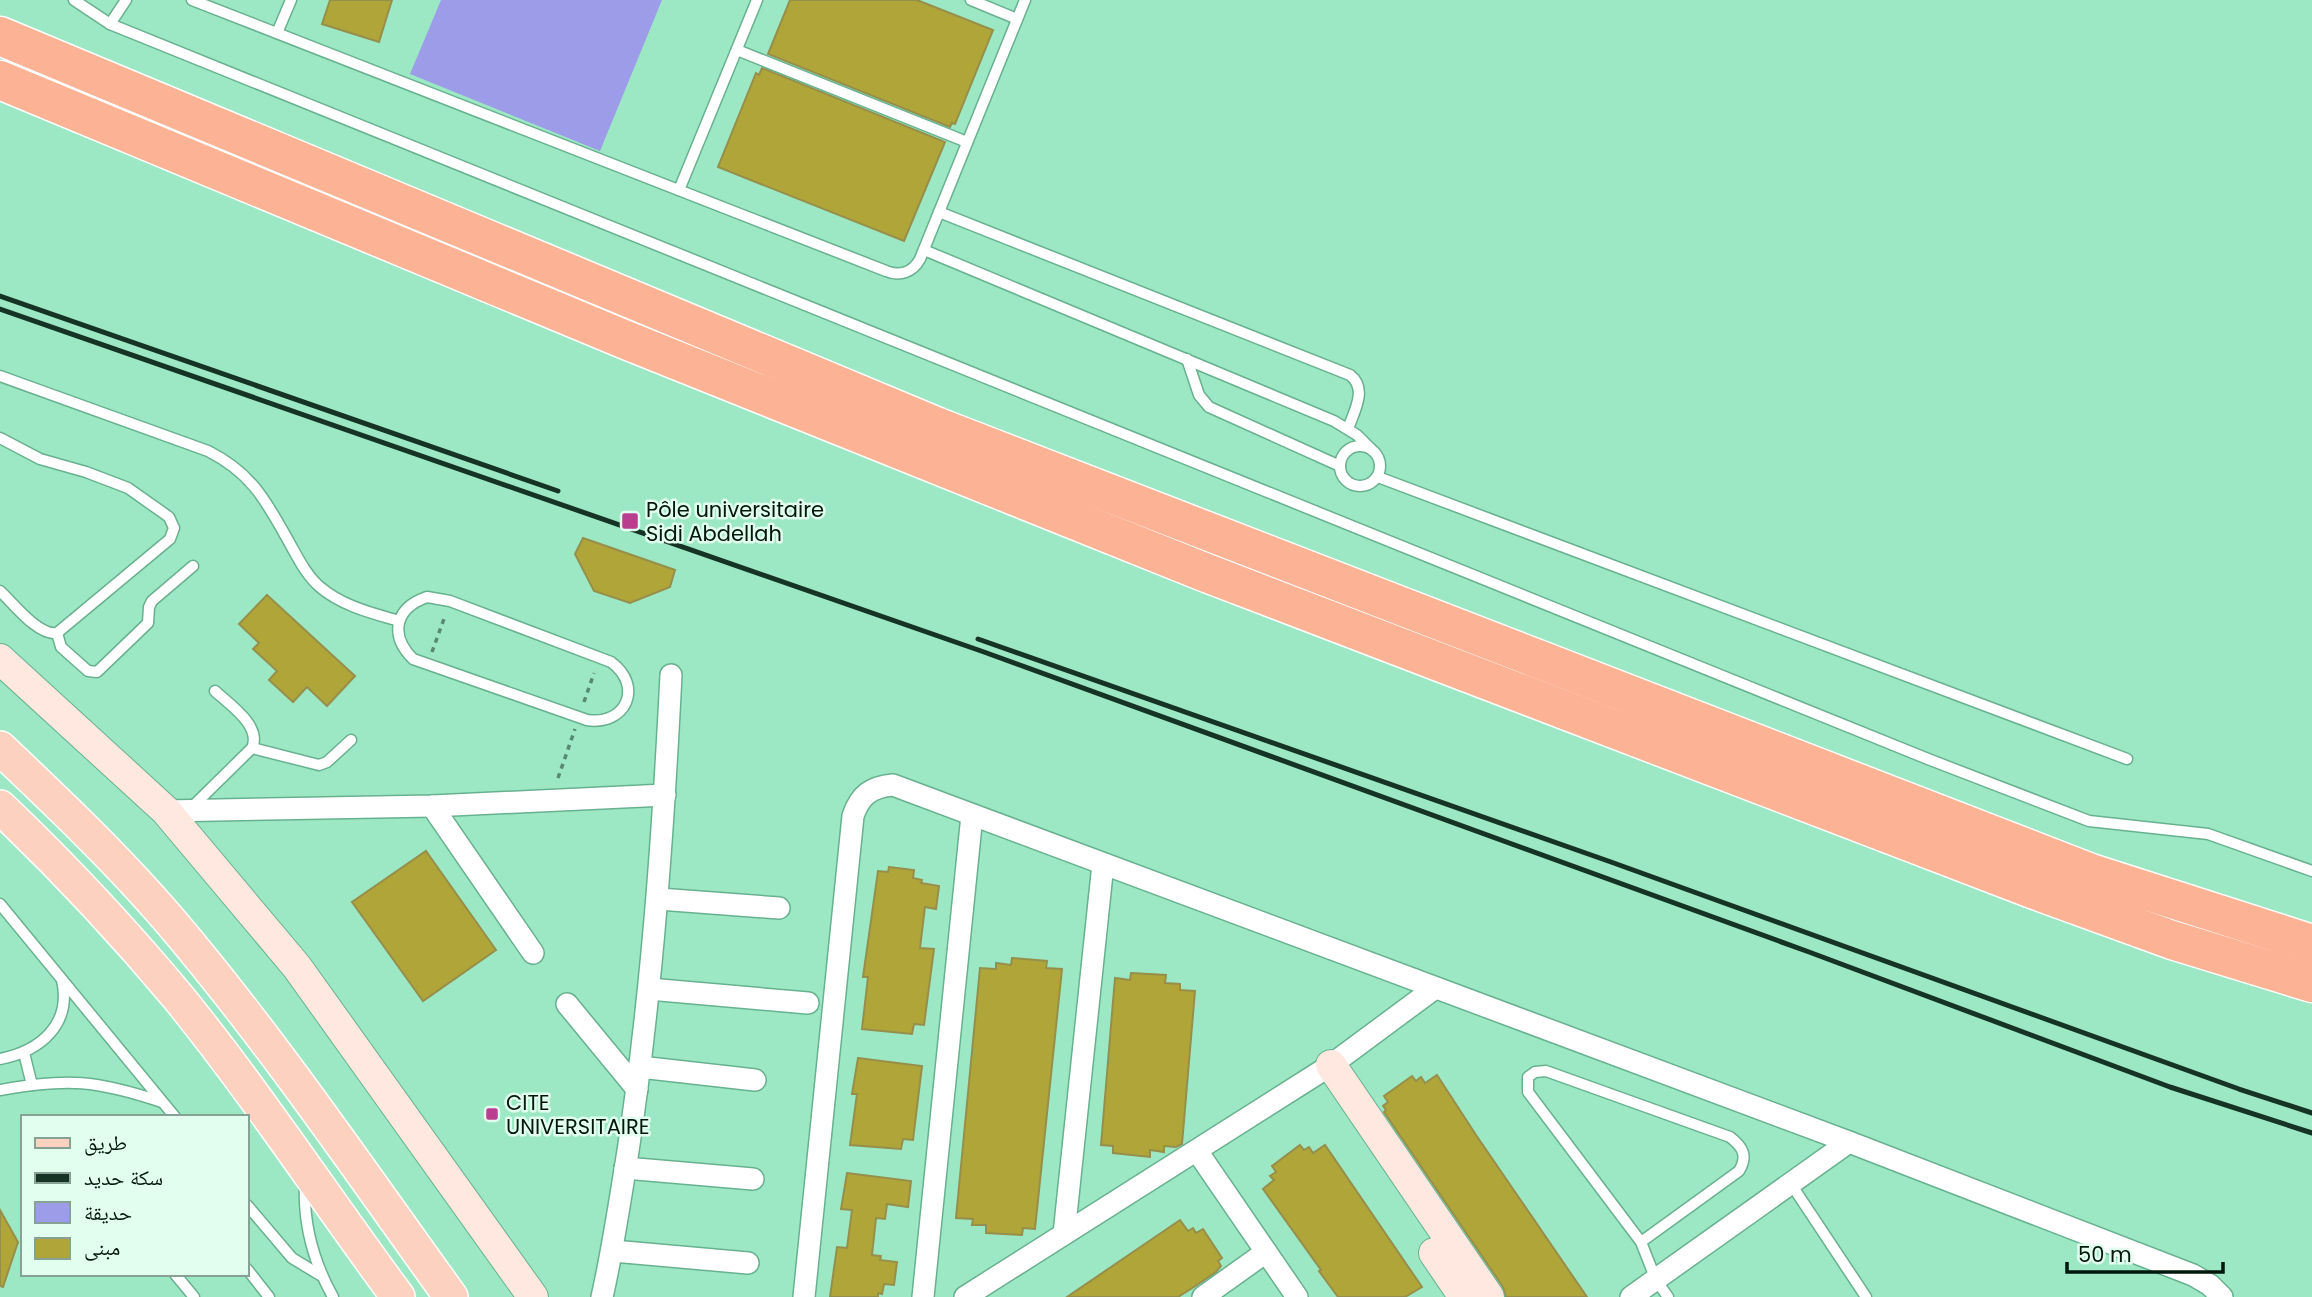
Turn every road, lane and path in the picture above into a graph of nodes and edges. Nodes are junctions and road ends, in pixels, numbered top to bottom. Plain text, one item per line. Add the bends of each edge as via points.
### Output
1 (74, 0) edge
2 (126, 0) edge
3 (192, 0) edge
4 (291, 0) edge
5 (757, 0) edge
6 (971, 0) edge
7 (1025, 0) edge
8 (0, 17) edge
9 (1017, 19) junction
10 (110, 24) junction
11 (277, 33) junction
12 (0, 36) edge
13 (737, 50) junction
14 (94, 74) junction
15 (0, 80) edge
16 (967, 142) junction
17 (679, 190) junction
18 (939, 212) junction
19 (924, 250) junction
20 (1187, 359) junction
21 (0, 376) edge
22 (1348, 429) junction
23 (0, 438) edge
24 (1371, 449) junction
25 (1340, 466) junction
26 (1378, 477) junction
27 (193, 566) dead end
28 (0, 591) edge
29 (450, 601) junction
30 (399, 621) junction
31 (57, 633) junction
32 (0, 659) edge
33 (428, 664) junction
34 (671, 675) dead end
35 (215, 691) dead end
36 (351, 740) dead end
37 (0, 748) edge
38 (252, 748) junction
39 (2127, 760) dead end
40 (665, 795) junction
41 (432, 806) junction
42 (0, 807) edge
43 (177, 811) junction
44 (972, 815) junction
45 (1103, 864) junction
46 (2312, 871) edge
47 (659, 899) junction
48 (0, 904) edge
49 (779, 908) dead end
50 (2312, 944) edge
51 (533, 953) dead end
52 (61, 978) junction
53 (2312, 983) edge
54 (1435, 988) junction
55 (649, 989) junction
56 (808, 1003) dead end
57 (567, 1004) dead end
58 (24, 1053) junction
59 (0, 1059) edge
60 (640, 1067) junction
61 (1323, 1070) junction
62 (755, 1080) dead end
63 (32, 1085) junction
64 (637, 1089) junction
65 (0, 1090) edge
66 (162, 1102) junction
67 (173, 1115) edge
68 (1849, 1142) junction
69 (1197, 1151) junction
70 (625, 1168) junction
71 (306, 1170) junction
72 (753, 1180) dead end
73 (1791, 1184) junction
74 (248, 1206) edge
75 (1064, 1234) junction
76 (1641, 1242) junction
77 (613, 1251) junction
78 (1266, 1252) junction
79 (748, 1263) dead end
80 (248, 1270) edge
81 (320, 1275) junction
82 (177, 1276) edge
83 (1662, 1289) edge
84 (331, 1296) edge
85 (194, 1297) edge
86 (269, 1297) edge
87 (398, 1297) edge
88 (451, 1297) edge
89 (533, 1297) edge
90 (602, 1297) edge
91 (804, 1297) edge
92 (923, 1297) edge
93 (965, 1297) edge
94 (1203, 1297) edge
95 (1297, 1297) edge
96 (1464, 1297) edge
97 (1489, 1297) edge
98 (1631, 1297) edge
99 (1866, 1297) edge
100 (2222, 1297) edge

1 - 10 lane
2 - 10 lane
3 - 11 lane
4 - 11 lane
5 - 13 lane
6 - 9 lane
7 - 9 lane
8 - 14 highway
9 - 16 lane
10 - 46 lane via 2089,821 2208,834
11 - 17 lane
12 - 14 highway
13 - 16 lane
13 - 17 lane
14 - 50 highway via 938,426 2091,873
15 - 53 highway via 639,346 1205,572 2035,890 2172,940
16 - 18 lane
17 - 19 lane via 891,273 903,274 914,268
18 - 19 lane
18 - 22 lane via 1350,375 1360,393
19 - 20 lane
20 - 22 lane
20 - 25 lane via 1199,395 1209,407
21 - 30 lane via 224,459 263,496 302,565 320,587 355,608
22 - 24 lane
23 - 31 lane via 40,459 128,488 172,522 170,539
24 - 25 lane via 1351,449
24 - 26 lane via 1381,462
25 - 26 lane via 1345,480 1358,487
26 - 39 lane
27 - 31 lane via 152,601 148,623 97,672 88,671 61,647
28 - 31 lane via 40,629
29 - 30 lane via 426,597 415,601
29 - 33 path
29 - 33 lane via 611,663 627,680 626,702 610,719 587,720
30 - 33 lane via 403,648 413,659
32 - 43 street
34 - 40 street
35 - 38 lane via 253,729 256,740
36 - 38 lane via 319,765
37 - 88 main road via 122,868 215,976
38 - 43 lane
40 - 41 street
40 - 47 street
41 - 43 street
41 - 51 street
42 - 71 main road via 86,892 178,998
43 - 89 street via 297,967
44 - 45 street
44 - 91 street via 893,785 867,792 853,816
44 - 92 street
45 - 54 street
45 - 75 street
47 - 49 street
47 - 55 street
48 - 52 lane
52 - 58 lane via 64,993 58,1021 43,1041
52 - 66 lane
54 - 61 street
54 - 68 street
55 - 56 street
55 - 60 street
57 - 64 street
58 - 59 lane
58 - 63 lane
60 - 62 street
60 - 64 street
61 - 69 street
61 - 96 street
61 - 97 street
63 - 65 lane
63 - 66 lane via 98,1084
64 - 70 street
66 - 67 lane
68 - 73 street
68 - 100 street via 2193,1275
69 - 75 street
69 - 78 street
70 - 72 street
70 - 77 street
71 - 81 lane via 306,1222
71 - 87 main road
73 - 83 street
73 - 99 lane
74 - 81 lane via 292,1258
75 - 93 street
76 - 76 lane via 1739,1171 1745,1154 1740,1145 1546,1072 1535,1072 1528,1077 1528,1092
76 - 83 lane
77 - 79 street
77 - 90 street
78 - 94 street
78 - 95 street
80 - 86 lane
81 - 84 lane
82 - 85 lane
83 - 98 street

